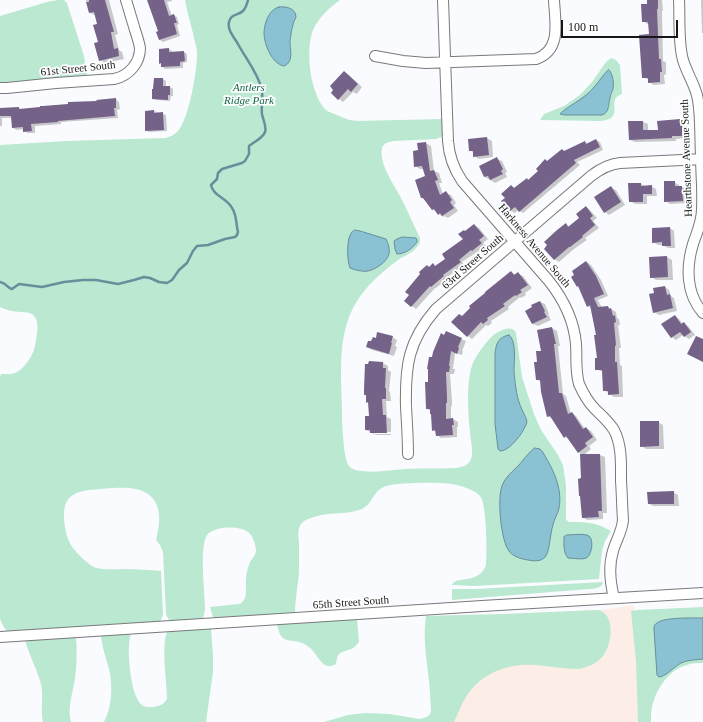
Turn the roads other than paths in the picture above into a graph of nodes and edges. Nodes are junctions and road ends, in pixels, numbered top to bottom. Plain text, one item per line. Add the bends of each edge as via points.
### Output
1 (126, 0) edge
2 (443, 0) edge
3 (554, 0) edge
4 (679, 0) edge
5 (375, 56) dead end
6 (446, 63) junction
7 (0, 88) edge
8 (702, 159) edge
9 (515, 242) junction
10 (703, 313) edge
11 (408, 454) dead end
12 (703, 593) edge
13 (614, 598) junction
14 (0, 637) edge

1 - 7 street, 61st Street South via 140,48 137,61 128,73 111,79
2 - 6 street, Harkness Avenue South
3 - 6 street via 555,39 543,56 526,60
4 - 8 street, Hearthstone Avenue South via 682,57 698,102
5 - 6 street via 409,62
6 - 9 street, Harkness Avenue South via 448,141 452,162 462,181
8 - 9 street, 63rd Street South via 620,163 607,166 595,173
8 - 10 street, Hearthstone Avenue South via 702,215 691,252 689,281 692,296
9 - 11 street, 63rd Street South via 436,309 418,334 406,374
9 - 13 street, Harkness Avenue South via 554,287 567,308 575,336 576,369 580,385 591,405 613,429 618,440 623,520 610,565
12 - 13 street, 65th Street South
13 - 14 street, 65th Street South

